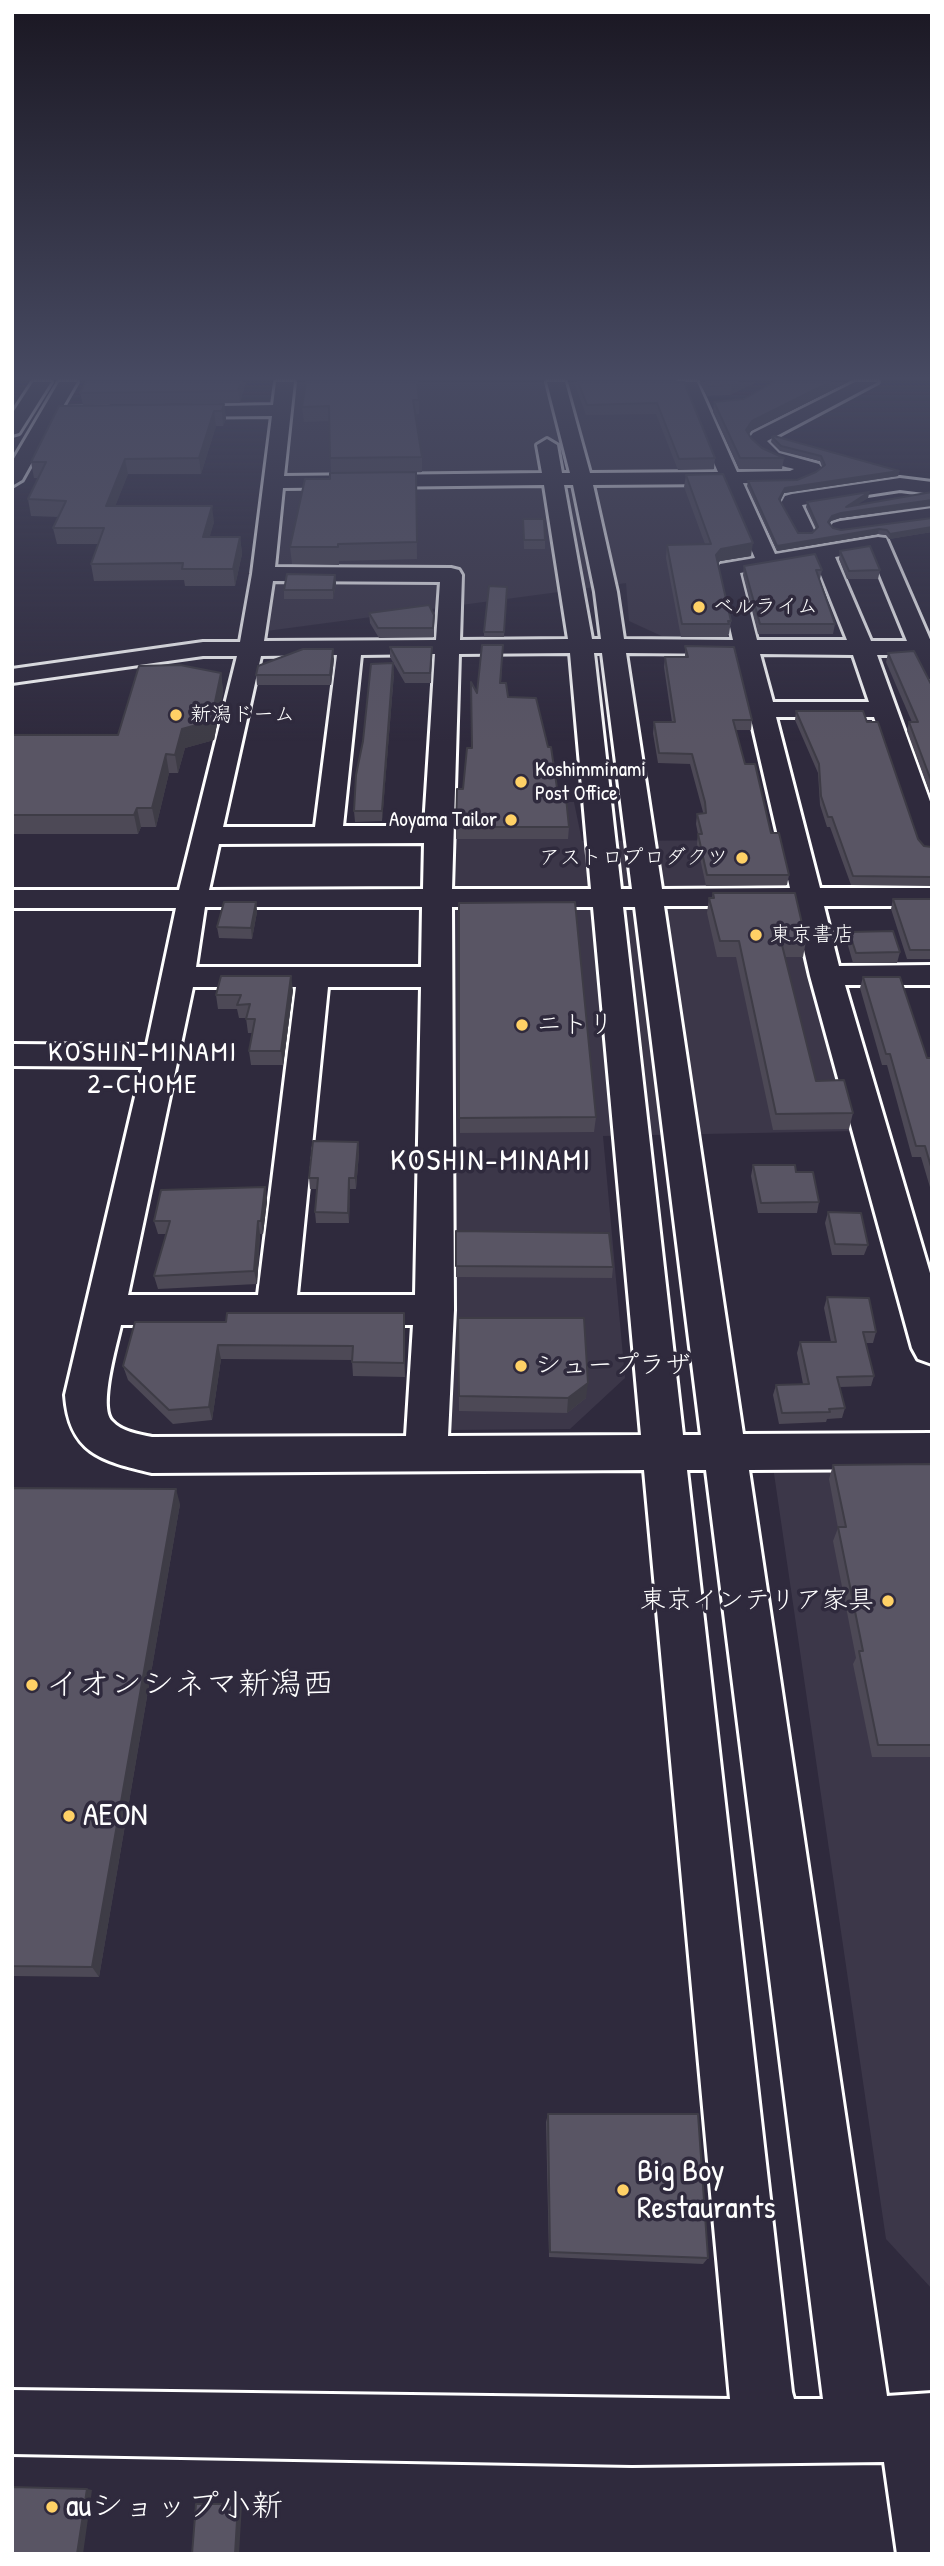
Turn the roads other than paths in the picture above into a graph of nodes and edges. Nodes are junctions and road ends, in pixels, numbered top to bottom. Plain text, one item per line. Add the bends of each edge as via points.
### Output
1 (272, 502) edge
2 (572, 502) edge
3 (740, 502) edge
4 (791, 502) edge
5 (932, 514) edge
6 (804, 532) junction
7 (754, 533) junction
8 (822, 553) junction
9 (767, 561) junction
10 (263, 574) junction
11 (449, 646) junction
12 (597, 646) junction
13 (747, 646) junction
14 (350, 647) junction
15 (862, 647) junction
16 (251, 648) junction
17 (921, 648) junction
18 (932, 673) edge
19 (12, 676) edge
20 (761, 709) junction
21 (883, 709) junction
22 (438, 834) junction
23 (207, 836) junction
24 (328, 836) junction
25 (932, 847) edge
26 (932, 897) edge
27 (809, 898) junction
28 (12, 899) edge
29 (192, 899) junction
30 (439, 899) junction
31 (607, 899) junction
32 (648, 899) junction
33 (932, 975) edge
34 (179, 976) junction
35 (826, 976) junction
36 (313, 977) junction
37 (437, 977) junction
38 (12, 1055) edge
39 (161, 1056) junction
40 (926, 1306) edge
41 (276, 1308) junction
42 (107, 1310) junction
43 (434, 1310) junction
44 (932, 1348) edge
45 (725, 1451) junction
46 (932, 1451) edge
47 (664, 1453) junction
48 (426, 1454) junction
49 (12, 2422) edge
50 (901, 2427) edge
51 (769, 2431) junction
52 (931, 2554) edge

1 - 10 main road
2 - 12 main road
3 - 7 main road
4 - 6 main road
5 - 6 main road
6 - 7 main road
7 - 9 main road
8 - 9 main road
8 - 15 main road
8 - 17 main road via 878,543
9 - 13 main road via 728,569
10 - 11 main road via 451,575
10 - 16 main road
11 - 12 main road
11 - 14 main road
11 - 22 main road
12 - 13 main road
12 - 31 main road
12 - 32 main road
13 - 15 main road
13 - 20 main road
14 - 16 main road
14 - 24 main road
15 - 17 main road
15 - 21 main road
16 - 19 main road via 203,649
16 - 23 main road
17 - 18 main road
20 - 21 main road
20 - 27 main road
21 - 25 main road
22 - 24 main road
22 - 30 main road
23 - 24 main road
23 - 29 main road
26 - 27 main road
27 - 32 main road
27 - 35 main road
28 - 29 main road
29 - 30 main road
29 - 34 main road
30 - 31 main road
30 - 37 main road
31 - 32 main road
31 - 47 main road
32 - 45 main road
33 - 35 main road
34 - 36 main road
34 - 39 main road
35 - 40 main road
36 - 37 main road
36 - 41 main road
37 - 43 main road
38 - 39 main road
39 - 42 main road
40 - 44 main road
41 - 42 main road
41 - 43 main road
42 - 48 main road via 86,1395 88,1420 102,1438 124,1449 152,1455
43 - 48 main road
45 - 46 main road
45 - 47 main road
45 - 50 main road
47 - 48 main road
47 - 51 main road via 760,2392
49 - 51 main road
50 - 51 main road
50 - 52 main road

